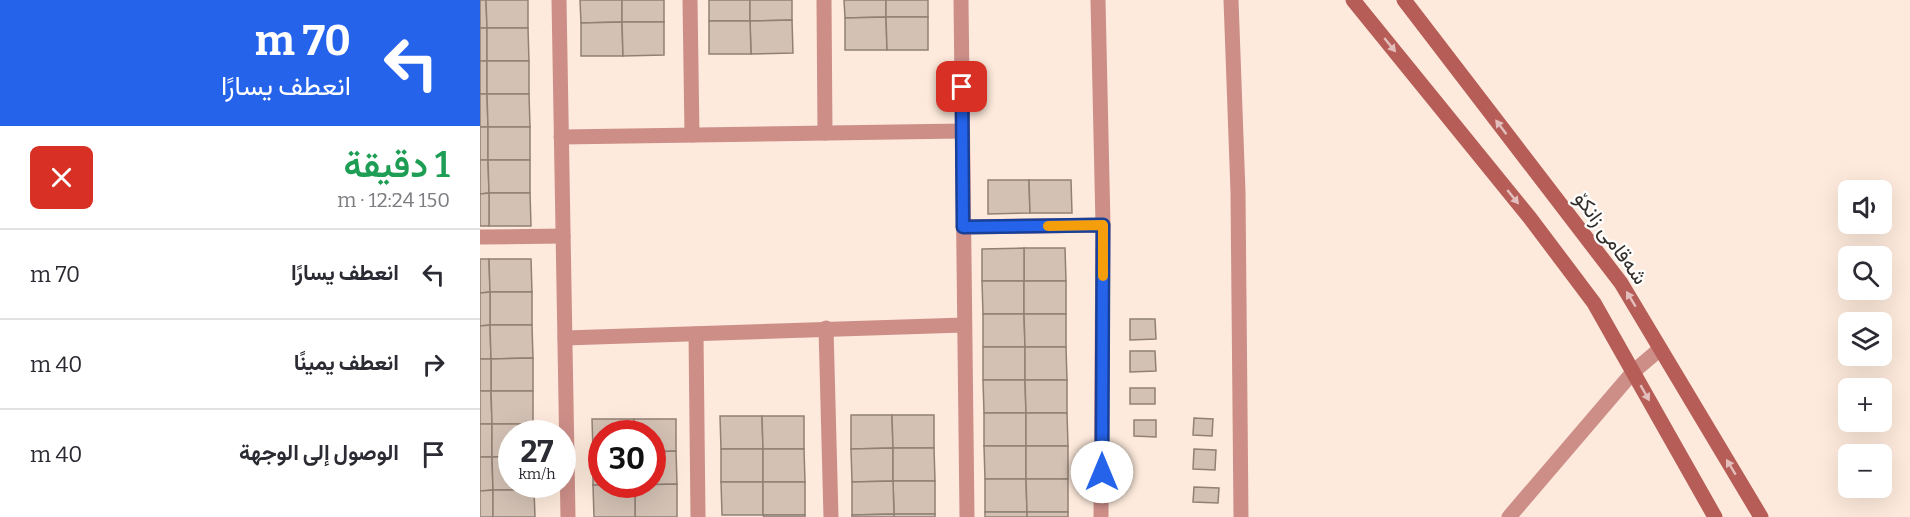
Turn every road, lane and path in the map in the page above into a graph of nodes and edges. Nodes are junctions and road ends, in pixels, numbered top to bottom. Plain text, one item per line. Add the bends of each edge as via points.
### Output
1 (559, 0) edge
2 (690, 0) edge
3 (824, 0) edge
4 (961, 0) edge
5 (1098, 0) edge
6 (1231, 0) edge
7 (1353, 0) edge
8 (1404, 0) edge
9 (962, 131) junction
10 (825, 133) junction
11 (692, 135) junction
12 (561, 137) junction
13 (1103, 225) junction
14 (963, 227) junction
15 (563, 236) junction
16 (480, 237) edge
17 (964, 325) junction
18 (826, 328) junction
19 (696, 334) junction
20 (565, 338) junction
21 (1660, 349) junction
22 (1633, 372) junction
23 (568, 517) edge
24 (698, 517) edge
25 (831, 517) edge
26 (967, 517) edge
27 (1101, 517) edge
28 (1240, 517) edge
29 (1509, 517) edge
30 (1715, 517) edge
31 (1761, 517) edge

1 - 12 street
2 - 11 street
3 - 10 street
4 - 9 street
5 - 13 street
6 - 28 street via 1238,192
7 -> 22 main road via 1594,303
21 -> 8 main road, شەقامی زانکۆ via 1621,283
9 - 10 street
9 - 14 street
10 - 11 street
11 - 12 street
12 - 15 street
13 - 14 street
13 - 27 street
14 - 17 street
15 - 16 street
15 - 20 street
17 - 18 street
17 - 26 street
18 - 19 street
18 - 25 street
19 - 20 street
19 - 24 street
20 - 23 street
21 - 22 street
31 -> 21 main road, شەقامی زانکۆ
22 - 29 street
22 -> 30 main road

